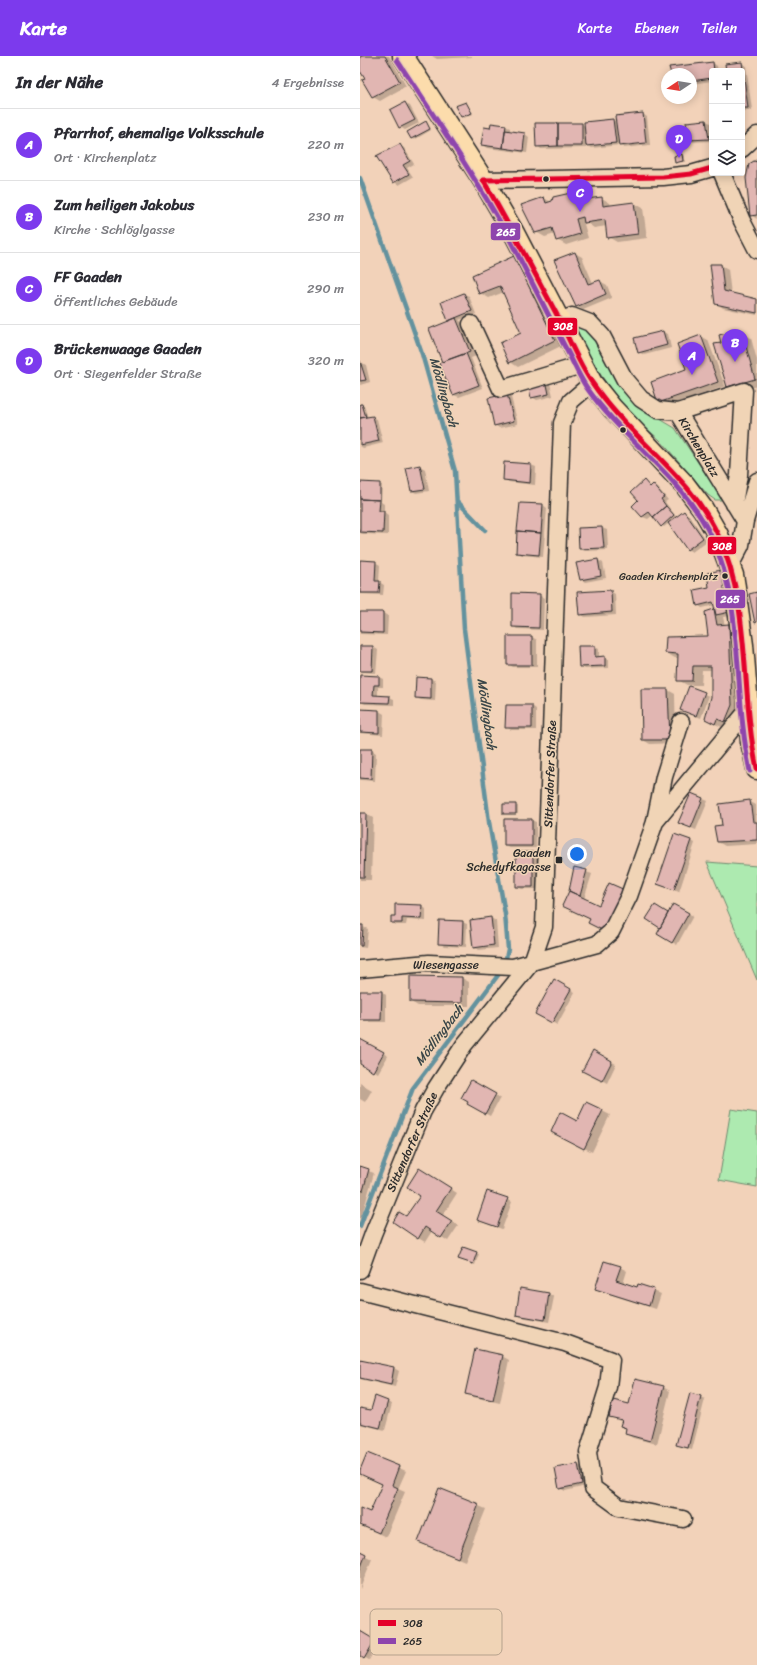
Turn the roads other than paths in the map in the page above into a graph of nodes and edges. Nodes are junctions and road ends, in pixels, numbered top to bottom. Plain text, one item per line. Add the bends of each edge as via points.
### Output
1 (403, 56) edge
2 (757, 135) edge
3 (745, 146) edge
4 (709, 169) edge
5 (723, 176) edge
6 (483, 180) junction
7 (757, 250) edge
8 (558, 321) junction
9 (470, 324) dead end
10 (582, 366) junction
11 (592, 383) junction
12 (678, 412) junction
13 (757, 481) edge
14 (734, 504) junction
15 (745, 521) junction
16 (730, 566) junction
17 (748, 711) junction
18 (681, 722) dead end
19 (757, 769) edge
20 (659, 818) junction
21 (532, 962) junction
22 (360, 969) edge
23 (360, 1270) edge
24 (360, 1291) edge
25 (682, 1519) dead end

1 - 6 main road
2 - 3 street
4 - 6 street via 663,177
5 - 7 street
6 - 8 main road via 514,233
8 - 10 main road
8 - 12 street, Kirchenplatz via 572,316 590,323 602,336 625,380 641,399 658,410
9 - 10 street via 501,389
10 - 11 main road
11 - 16 main road via 612,408 685,485 718,534
11 - 21 street, Sittendorfer Straße via 571,401 562,423 544,927
12 - 14 street, Kirchenplatz
12 - 14 street via 744,391 739,475
13 - 15 street
14 - 15 street, Kirchenplatz
15 - 16 street via 741,545
16 - 17 main road via 739,607
17 - 19 main road
17 - 20 street
18 - 20 street via 664,777
20 - 21 street, Wiesengasse via 630,896 611,932 597,944
21 - 22 street, Wiesengasse via 513,966 429,963
21 - 23 street, Sittendorfer Straße via 464,1045 423,1111 372,1234
24 - 25 street via 565,1342 611,1360 608,1387 588,1452 593,1488 619,1507

